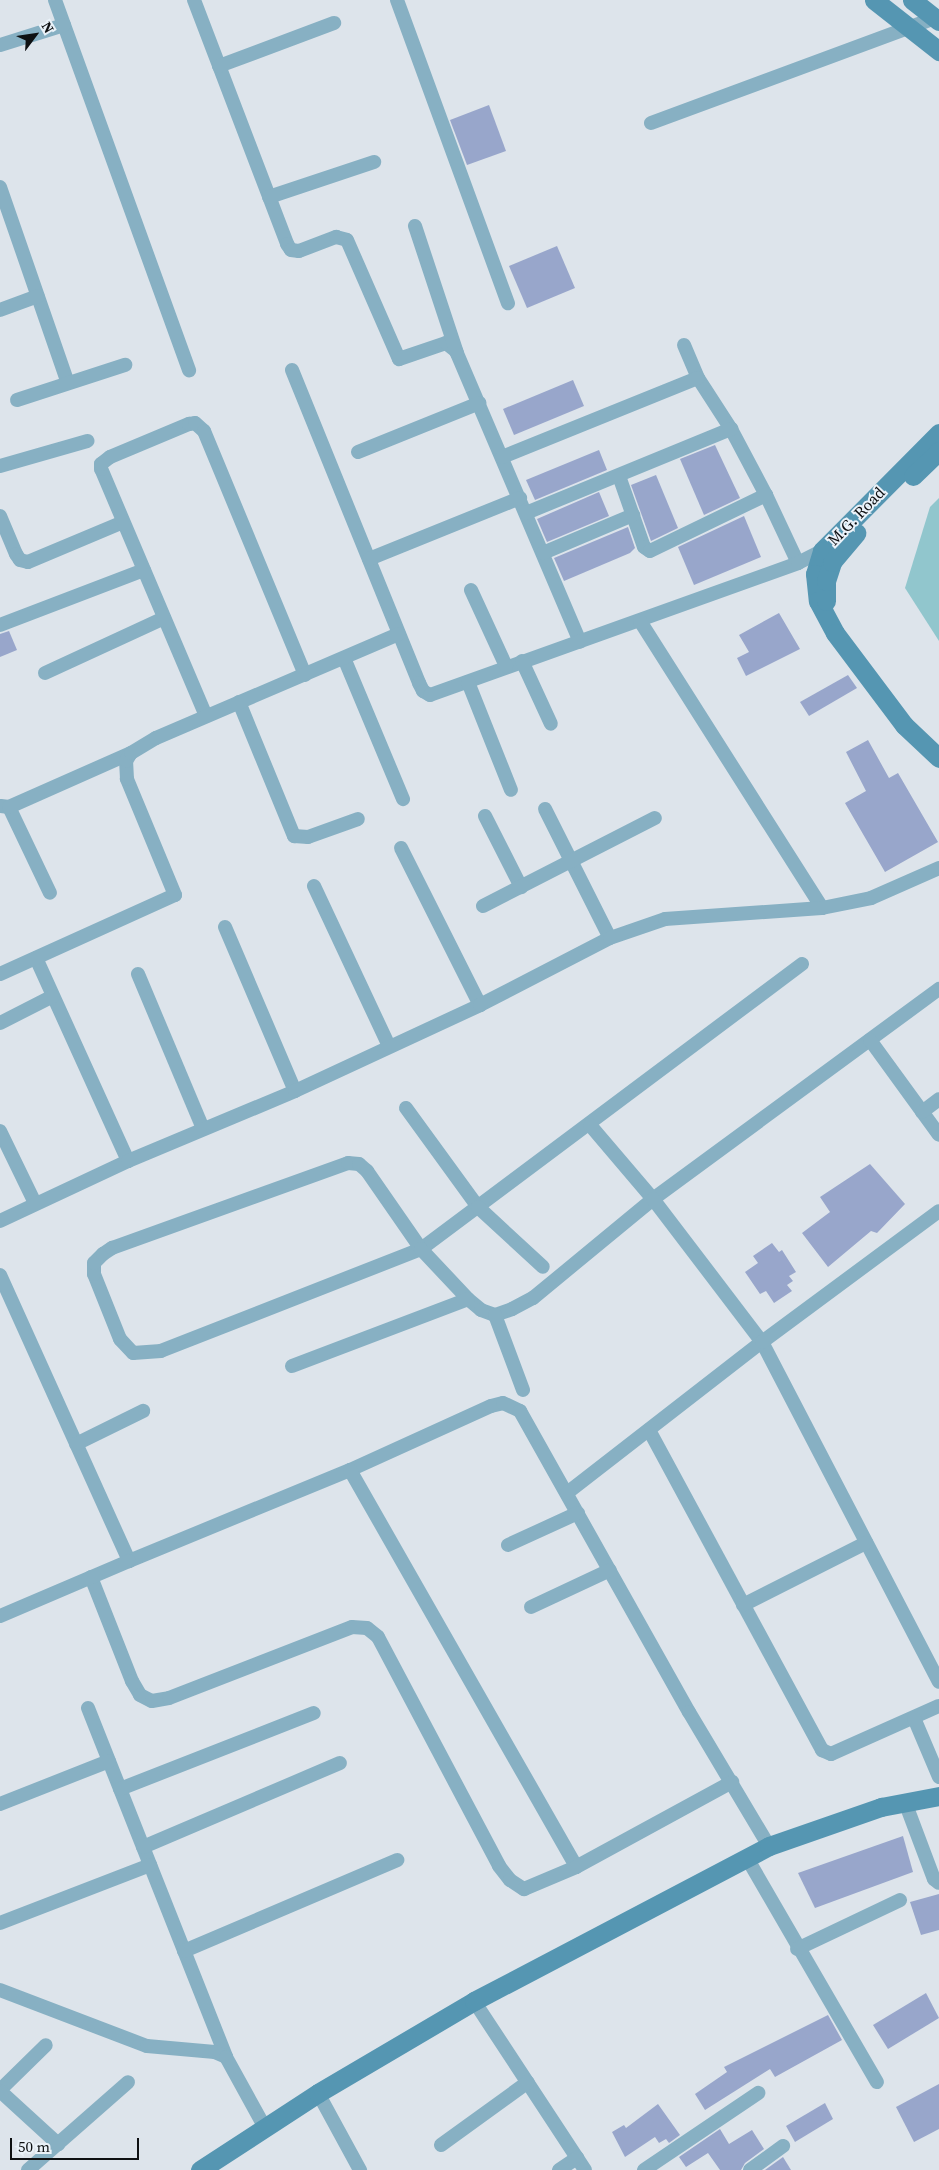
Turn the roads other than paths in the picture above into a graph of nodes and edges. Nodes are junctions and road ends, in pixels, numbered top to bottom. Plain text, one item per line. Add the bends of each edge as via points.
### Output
1 (55, 0) edge
2 (194, 0) edge
3 (397, 0) edge
4 (874, 0) edge
5 (912, 0) edge
6 (937, 19) edge
7 (334, 23) dead end
8 (64, 25) junction
9 (910, 28) junction
10 (0, 45) edge
11 (939, 51) edge
12 (219, 66) junction
13 (651, 123) dead end
14 (374, 162) dead end
15 (0, 186) edge
16 (269, 197) junction
17 (6, 226) edge
18 (415, 226) dead end
19 (38, 296) junction
20 (508, 304) dead end
21 (0, 310) edge
22 (684, 344) dead end
23 (458, 356) junction
24 (125, 364) dead end
25 (189, 370) dead end
26 (292, 370) dead end
27 (698, 378) junction
28 (68, 383) junction
29 (17, 400) dead end
30 (478, 403) junction
31 (731, 428) junction
32 (939, 432) edge
33 (87, 441) dead end
34 (939, 451) edge
35 (358, 452) dead end
36 (502, 457) junction
37 (0, 466) edge
38 (620, 476) junction
39 (766, 495) junction
40 (520, 498) junction
41 (526, 513) junction
42 (0, 516) edge
43 (634, 516) junction
44 (123, 522) junction
45 (822, 551) junction
46 (544, 553) junction
47 (369, 559) junction
48 (798, 563) junction
49 (144, 570) junction
50 (471, 590) dead end
51 (826, 617) junction
52 (164, 618) junction
53 (640, 621) junction
54 (0, 625) edge
55 (399, 634) junction
56 (580, 642) junction
57 (344, 658) junction
58 (522, 661) junction
59 (506, 666) junction
60 (45, 673) dead end
61 (306, 675) junction
62 (468, 682) junction
63 (239, 702) junction
64 (206, 716) junction
65 (551, 724) dead end
66 (131, 753) junction
67 (939, 758) edge
68 (511, 790) dead end
69 (403, 799) dead end
70 (4, 806) edge
71 (545, 809) dead end
72 (485, 816) dead end
73 (655, 818) dead end
74 (358, 819) dead end
75 (401, 848) dead end
76 (573, 862) junction
77 (939, 868) edge
78 (314, 886) dead end
79 (521, 887) junction
80 (50, 893) dead end
81 (483, 906) dead end
82 (822, 908) junction
83 (225, 927) dead end
84 (610, 938) junction
85 (36, 958) junction
86 (802, 964) dead end
87 (0, 974) edge
88 (138, 974) dead end
89 (939, 989) edge
90 (53, 996) junction
91 (480, 1005) junction
92 (0, 1023) edge
93 (870, 1040) junction
94 (389, 1046) junction
95 (295, 1091) junction
96 (939, 1099) edge
97 (406, 1108) dead end
98 (922, 1112) junction
99 (590, 1125) junction
100 (203, 1129) junction
101 (0, 1130) edge
102 (939, 1135) edge
103 (128, 1161) junction
104 (653, 1200) junction
105 (35, 1203) junction
106 (478, 1207) junction
107 (939, 1211) edge
108 (0, 1221) edge
109 (421, 1249) junction
110 (543, 1268) dead end
111 (0, 1275) edge
112 (468, 1299) junction
113 (5, 1306) edge
114 (496, 1315) junction
115 (762, 1342) junction
116 (292, 1366) dead end
117 (523, 1390) dead end
118 (143, 1411) dead end
119 (649, 1430) junction
120 (76, 1444) junction
121 (350, 1470) junction
122 (567, 1493) junction
123 (578, 1513) junction
124 (866, 1542) junction
125 (508, 1545) dead end
126 (129, 1561) junction
127 (610, 1570) junction
128 (91, 1577) junction
129 (743, 1605) junction
130 (531, 1607) dead end
131 (0, 1616) edge
132 (939, 1682) edge
133 (939, 1706) edge
134 (88, 1708) dead end
135 (314, 1713) dead end
136 (914, 1718) junction
137 (109, 1761) junction
138 (340, 1763) dead end
139 (939, 1778) edge
140 (732, 1782) junction
141 (120, 1789) junction
142 (939, 1796) edge
143 (905, 1802) junction
144 (0, 1804) edge
145 (770, 1846) junction
146 (143, 1847) junction
147 (747, 1858) junction
148 (397, 1860) dead end
149 (150, 1865) junction
150 (576, 1867) junction
151 (939, 1883) edge
152 (900, 1900) dead end
153 (0, 1923) edge
154 (797, 1949) junction
155 (184, 1951) junction
156 (0, 1990) edge
157 (474, 2001) junction
158 (46, 2045) dead end
159 (226, 2058) junction
160 (128, 2082) dead end
161 (528, 2082) junction
162 (877, 2082) dead end
163 (0, 2091) edge
164 (318, 2093) junction
165 (758, 2093) dead end
166 (264, 2126) junction
167 (58, 2144) junction
168 (441, 2145) dead end
169 (783, 2146) dead end
170 (581, 2164) edge
171 (28, 2170) edge
172 (200, 2170) edge
173 (360, 2170) edge
174 (559, 2170) edge
175 (644, 2170) edge
176 (750, 2170) edge

1 - 8 street
2 - 12 street
3 - 20 street
4 - 9 main road
5 - 6 main road
6 - 9 street
7 - 12 street
8 - 10 street
8 - 25 street
9 - 11 main road
9 - 13 street
12 - 16 street
14 - 16 street
15 - 17 street
16 - 23 street via 291,250 336,237 347,240 400,359 446,343
17 - 19 street
18 - 23 street
19 - 21 street
19 - 28 street
22 - 27 street
23 - 30 street
24 - 28 street
26 - 47 street
27 - 31 street
27 - 36 street
28 - 29 street
30 - 35 street
30 - 36 street
31 - 38 street
31 - 39 street
32 - 45 main road, M.G. Road
33 - 37 street
34 - 51 main road via 887,500 832,562 826,581
36 - 40 street
38 - 41 street
38 - 43 street
39 - 43 street via 650,551 644,547
39 - 48 street
40 - 41 street
40 - 47 street
41 - 46 street
42 - 44 street via 16,554 20,560 28,562
43 - 46 street
44 - 49 street
44 - 61 street via 101,464 189,424 200,426
45 - 48 street
45 - 51 main road, M.G. Road via 815,574 818,601
46 - 56 street
47 - 55 street
48 - 53 street
49 - 52 street
49 - 54 street
50 - 59 street
51 - 67 main road, M.G. Road via 865,676 899,718
52 - 60 street
52 - 64 street
53 - 56 street
53 - 82 street
55 - 57 street
55 - 62 street via 423,692 430,695
56 - 58 street
57 - 61 street
57 - 69 street
58 - 59 street
58 - 65 street
59 - 62 street
61 - 63 street
62 - 68 street
63 - 64 street
63 - 74 street via 294,836 308,837
64 - 66 street
66 - 70 street
66 - 85 street via 126,761 127,779 175,895
70 - 80 street
71 - 76 street
72 - 79 street
73 - 76 street
75 - 91 street
76 - 79 street
76 - 84 street
77 - 82 street via 871,898
78 - 94 street
79 - 81 street
82 - 84 street via 665,919
83 - 95 street
84 - 91 street
85 - 87 street
85 - 90 street
86 - 99 street
88 - 100 street
89 - 93 street
90 - 92 street
90 - 103 street
91 - 94 street
93 - 98 street
93 - 104 street
94 - 95 street
95 - 100 street
96 - 98 street
97 - 106 street
98 - 102 street
99 - 104 street
99 - 106 street
100 - 103 street
101 - 105 street
103 - 105 street
104 - 114 street via 533,1298
104 - 115 street
105 - 108 street
106 - 109 street
106 - 110 street
107 - 115 street via 853,1278
109 - 109 street via 367,1171 359,1164 348,1163 112,1248 94,1263 94,1274 120,1339 133,1353 146,1354 161,1351
109 - 112 street
111 - 113 street
112 - 114 street via 481,1310
112 - 116 street
113 - 120 street
114 - 117 street
115 - 119 street
115 - 124 street
118 - 120 street
119 - 122 street
119 - 129 street
120 - 126 street
121 - 122 street via 503,1402 520,1411
121 - 126 street
121 - 150 street
122 - 123 street
123 - 125 street
123 - 127 street
124 - 129 street
124 - 132 street
126 - 128 street
127 - 130 street
127 - 140 street
128 - 131 street
128 - 150 street via 132,1682 140,1695 152,1701 169,1698 352,1627 367,1628 378,1637 499,1866 510,1880 524,1889
129 - 136 street via 826,1754
133 - 136 street
134 - 137 street
135 - 141 street
136 - 139 street
137 - 141 street
137 - 144 street
138 - 146 street
140 - 145 street
140 - 150 street
141 - 146 street
142 - 143 main road
143 - 145 main road
143 - 151 street via 934,1879
145 - 147 main road
146 - 149 street
147 - 154 street
147 - 157 main road
148 - 155 street
149 - 153 street
149 - 155 street
152 - 154 street
154 - 162 street
155 - 159 street
156 - 159 street via 147,2046 215,2052
157 - 161 street
157 - 164 main road
158 - 163 street
159 - 166 street
160 - 167 street
161 - 168 street
161 - 170 street
163 - 167 street
164 - 166 main road
164 - 173 street
165 - 175 street
166 - 172 main road
167 - 171 street
169 - 176 street
170 - 174 street

